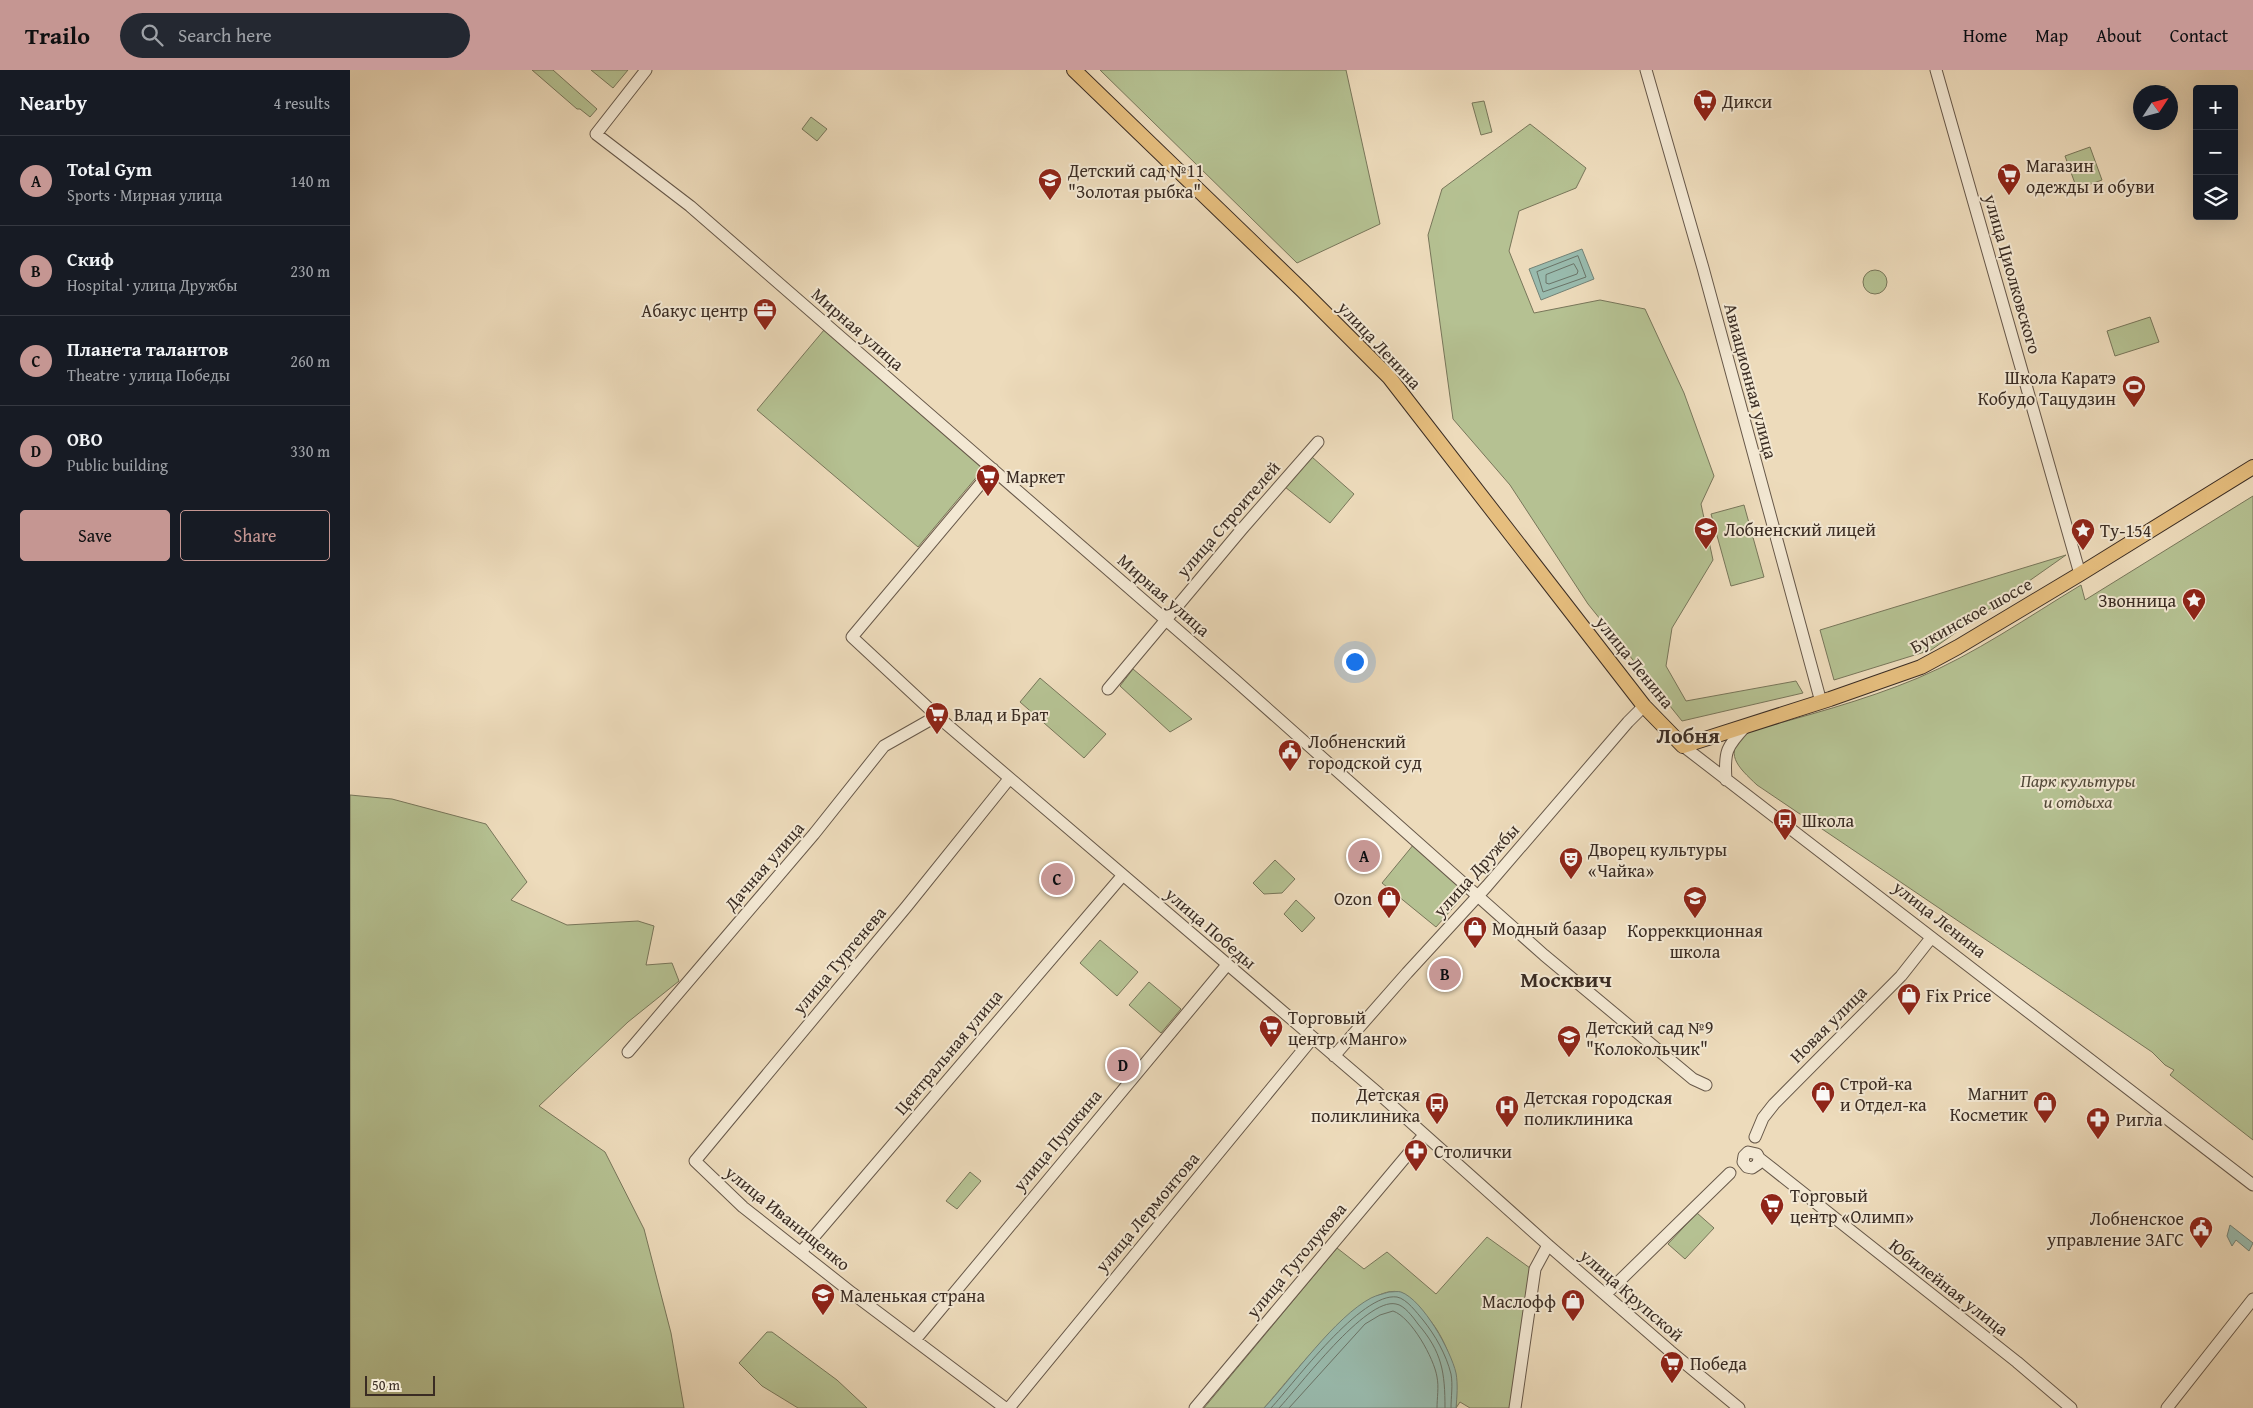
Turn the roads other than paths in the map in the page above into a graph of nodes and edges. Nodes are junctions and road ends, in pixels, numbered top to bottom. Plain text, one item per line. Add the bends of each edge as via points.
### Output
1 (646, 70) edge
2 (1074, 70) edge
3 (1646, 70) edge
4 (1936, 70) edge
5 (1318, 442) dead end
6 (2253, 467) edge
7 (993, 469) junction
8 (2080, 574) junction
9 (1166, 620) junction
10 (1108, 689) dead end
11 (1821, 702) junction
12 (1644, 706) junction
13 (936, 716) junction
14 (1747, 725) junction
15 (1683, 746) junction
16 (1009, 779) junction
17 (1726, 780) junction
18 (1123, 875) junction
19 (1478, 895) junction
20 (1931, 938) junction
21 (1227, 965) junction
22 (1312, 1039) junction
23 (628, 1052) dead end
24 (1334, 1056) junction
25 (1706, 1085) dead end
26 (1424, 1135) junction
27 (1751, 1160) junction
28 (694, 1161) joint
29 (2253, 1185) edge
30 (1548, 1246) junction
31 (801, 1252) junction
32 (1606, 1294) junction
33 (2253, 1299) edge
34 (915, 1340) junction
35 (1007, 1408) edge
36 (1195, 1408) edge
37 (1515, 1408) edge
38 (1739, 1408) edge
39 (2071, 1408) edge
40 (2167, 1408) edge

1 - 7 street, Мирная улица via 596,134 690,206
2 - 12 main road, улица Ленина via 1389,378
3 - 11 street, Авиационная улица
4 - 8 street, улица Циолковского
5 - 9 street, улица Строителей
6 - 8 main road, Букинское шоссе
7 - 9 street, Мирная улица
7 - 13 street, улица Победы via 852,637
8 - 11 main road, Букинское шоссе via 1921,667
9 - 10 street, улица Строителей
9 - 19 street, Мирная улица
11 - 14 main road, Букинское шоссе
12 - 15 main road, улица Ленина
12 - 19 street, улица Дружбы
13 - 16 street, улица Победы
13 - 23 street, Дачная улица via 884,746 814,834
14 - 15 main road, Букинское шоссе
14 - 17 street via 1732,740 1724,757
15 - 17 street, улица Ленина
16 - 18 street, улица Победы
16 - 28 street, улица Тургенева
17 - 20 street, улица Ленина
18 - 21 street, улица Победы
18 - 31 street, Центральная улица
19 - 24 street, улица Дружбы
19 - 25 street, Мирная улица via 1678,1067
20 - 27 street, Новая улица via 1901,976 1774,1104 1763,1118 1755,1137
20 - 29 street, улица Ленина
21 - 22 street, улица Победы
21 - 34 street, улица Пушкина
22 - 24 street, улица Победы
22 - 35 street, улица Лермонтова
24 - 26 street, улица Победы
26 - 30 street, улица Победы
26 - 36 street, улица Туголукова
27 - 32 street via 1730,1173
27 - 39 street, Юбилейная улица via 1782,1175
28 - 31 street, улица Иванищенко via 743,1207
30 - 32 street, улица Крупской
30 - 37 street via 1535,1269
31 - 34 street, улица Иванищенко
32 - 38 street, улица Крупской
33 - 40 street
34 - 35 street, улица Иванищенко

